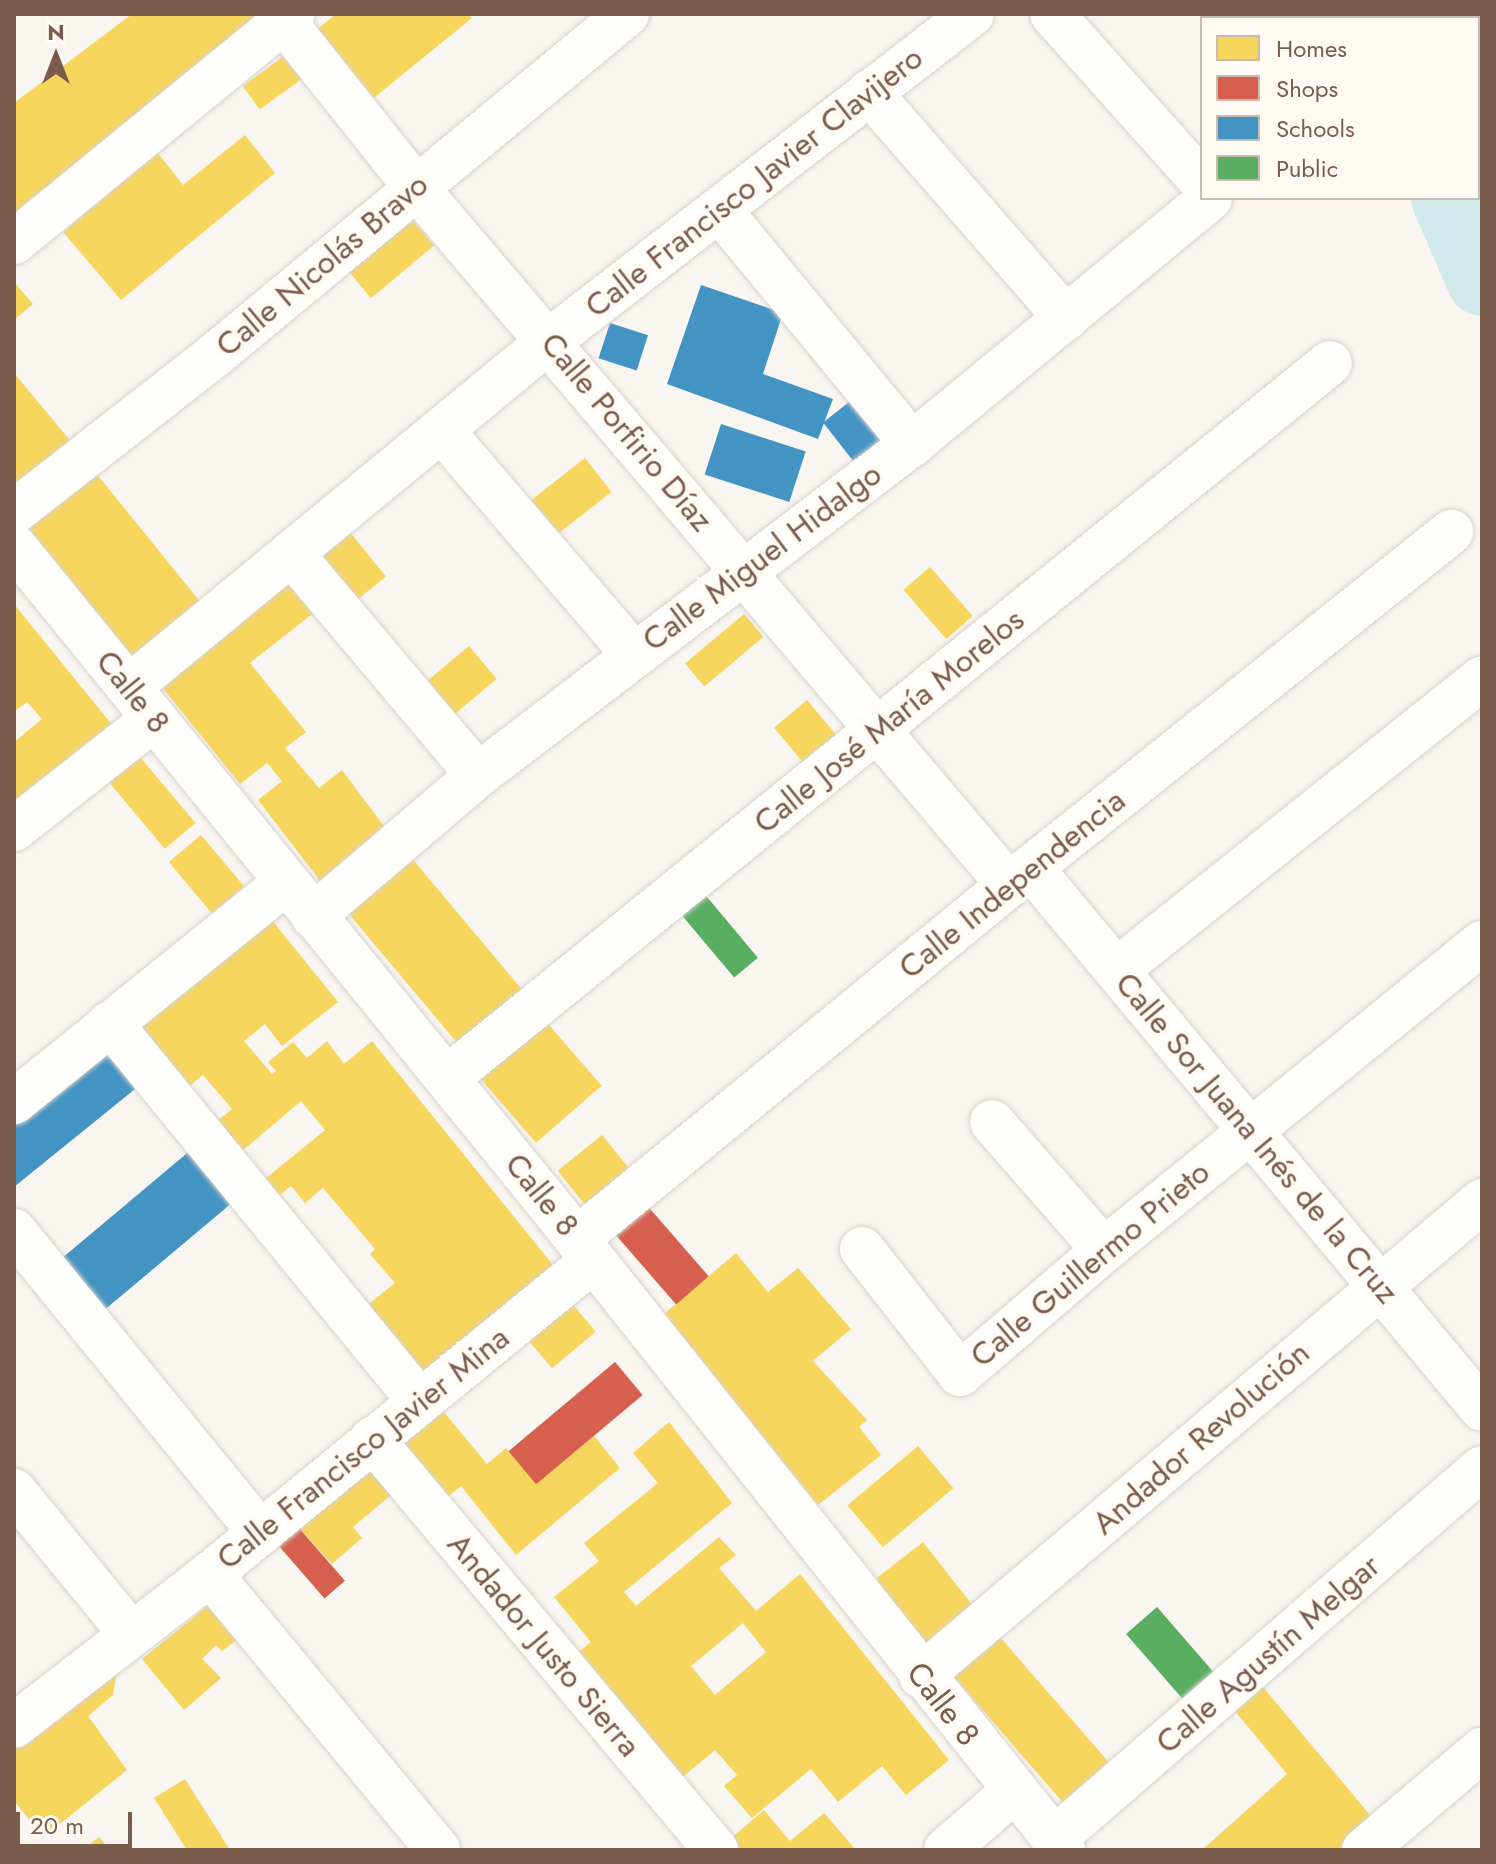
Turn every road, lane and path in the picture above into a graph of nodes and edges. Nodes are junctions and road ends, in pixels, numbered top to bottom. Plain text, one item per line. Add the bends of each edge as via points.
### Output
1 (627, 14) edge
2 (972, 14) edge
3 (1052, 14) edge
4 (285, 16) edge
5 (869, 92) junction
6 (1200, 180) edge
7 (415, 186) junction
8 (1208, 200) edge
9 (721, 212) junction
10 (14, 242) edge
11 (1066, 318) junction
12 (549, 341) junction
13 (1330, 363) dead end
14 (443, 432) junction
15 (912, 444) junction
16 (14, 512) edge
17 (1451, 532) dead end
18 (14, 546) edge
19 (291, 553) junction
20 (746, 571) junction
21 (633, 654) junction
22 (1482, 678) edge
23 (142, 703) junction
24 (876, 730) junction
25 (478, 775) junction
26 (14, 829) edge
27 (1020, 876) junction
28 (285, 883) junction
29 (313, 916) junction
30 (1482, 943) edge
31 (1118, 969) junction
32 (110, 1023) junction
33 (447, 1078) junction
34 (14, 1102) edge
35 (992, 1122) dead end
36 (1251, 1130) junction
37 (1482, 1201) edge
38 (14, 1231) edge
39 (585, 1249) junction
40 (862, 1249) dead end
41 (1104, 1250) junction
42 (1378, 1286) junction
43 (419, 1400) junction
44 (1482, 1409) edge
45 (372, 1439) junction
46 (1482, 1468) edge
47 (14, 1491) edge
48 (260, 1533) junction
49 (210, 1574) junction
50 (131, 1634) junction
51 (921, 1676) junction
52 (14, 1726) edge
53 (1482, 1750) edge
54 (1013, 1792) junction
55 (1059, 1845) edge
56 (438, 1850) edge
57 (716, 1850) edge
58 (946, 1850) edge
59 (1364, 1850) edge

1 - 7 street, Calle Nicolás Bravo
2 - 5 street, Calle Francisco Javier Clavijero
3 - 6 street
4 - 7 street, Calle Porfirio Díaz
4 - 10 street
5 - 9 street, Calle Francisco Javier Clavijero
5 - 11 street
7 - 12 street, Calle Porfirio Díaz
7 - 16 street, Calle Nicolás Bravo via 215,355
8 - 11 street, Calle Miguel Hidalgo
9 - 12 street, Calle Francisco Javier Clavijero
9 - 15 street
11 - 15 street, Calle Miguel Hidalgo
12 - 14 street, Calle Francisco Javier Clavijero
12 - 20 street, Calle Porfirio Díaz
13 - 24 street, Calle José María Morelos
14 - 19 street, Calle Francisco Javier Clavijero
14 - 21 street
15 - 20 street, Calle Miguel Hidalgo
17 - 27 street, Calle Independencia
18 - 23 street, Calle 8
19 - 23 street, Calle Francisco Javier Clavijero
19 - 25 street
20 - 21 street, Calle Miguel Hidalgo
20 - 24 street, Calle Porfirio Díaz
21 - 25 street, Calle Miguel Hidalgo
22 - 31 street
23 - 26 street, Calle Francisco Javier Clavijero
23 - 28 street, Calle 8
24 - 27 street, Calle Porfirio Díaz
24 - 33 street, Calle José María Morelos
25 - 29 street, Calle Miguel Hidalgo
27 - 31 street, Calle Sor Juana Inés de la Cruz
27 - 39 street, Calle Independencia
28 - 29 street, Calle 8
28 - 32 street
29 - 33 street, Calle 8
30 - 36 street, Calle Guillermo Prieto
31 - 36 street, Calle Sor Juana Inés de la Cruz
32 - 34 street
32 - 43 street
33 - 39 street, Calle 8
35 - 41 street
36 - 41 street, Calle Guillermo Prieto
36 - 42 street, Calle Sor Juana Inés de la Cruz
37 - 42 street, Andador Revolución
38 - 48 street
39 - 43 street, Calle Francisco Javier Mina
39 - 51 street, Calle 8
40 - 41 street, Calle Guillermo Prieto via 960,1374
42 - 44 street, Calle Sor Juana Inés de la Cruz
42 - 51 street, Andador Revolución
43 - 45 street, Calle Francisco Javier Mina
45 - 48 street, Calle Francisco Javier Mina
45 - 57 street, Andador Justo Sierra
46 - 55 street, Calle Agustín Melgar
47 - 50 street
48 - 49 street, Calle Francisco Javier Mina
49 - 50 street, Calle Francisco Javier Mina
49 - 56 street
50 - 52 street, Calle Francisco Javier Mina
51 - 54 street, Calle 8
53 - 59 street
54 - 55 street, Calle 8
54 - 58 street

